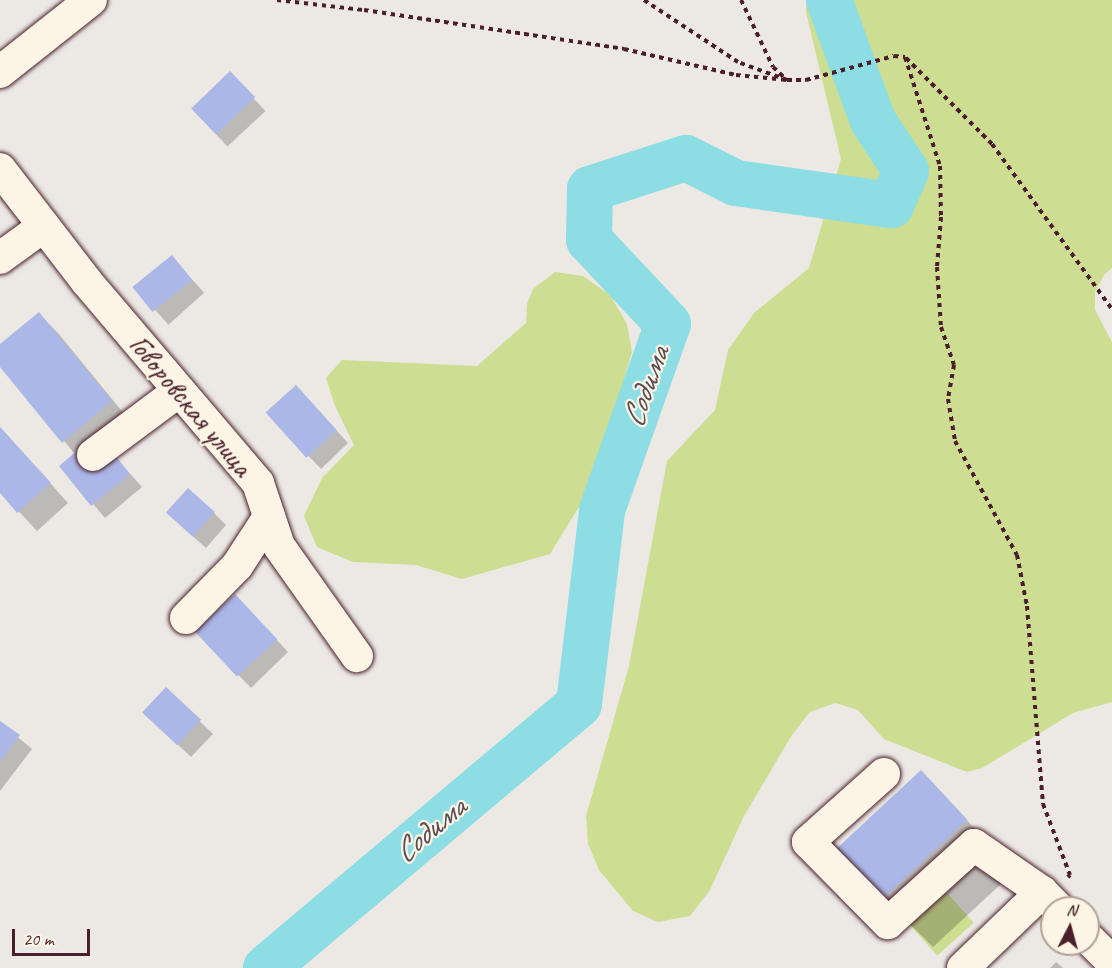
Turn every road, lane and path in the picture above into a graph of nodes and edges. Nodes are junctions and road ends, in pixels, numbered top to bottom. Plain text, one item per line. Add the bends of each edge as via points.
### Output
1 (91, 0) edge
2 (278, 0) edge
3 (644, 0) edge
4 (741, 0) edge
5 (905, 57) junction
6 (0, 72) edge
7 (787, 80) junction
8 (0, 170) edge
9 (44, 226) junction
10 (0, 258) edge
11 (1112, 309) edge
12 (179, 391) junction
13 (93, 455) dead end
14 (269, 517) junction
15 (186, 618) dead end
16 (357, 656) dead end
17 (884, 774) dead end
18 (1045, 896) edge
19 (1052, 896) edge
20 (1040, 906) edge
21 (1100, 950) edge
22 (1112, 962) edge
23 (963, 968) edge

1 - 6 street
2 - 7 path via 624,49 736,75
3 - 7 path via 738,62
4 - 7 path via 773,67
5 - 7 path via 894,56 806,80
5 - 11 path via 992,144
5 - 19 path via 940,166 937,267 941,327 954,365 948,399 955,441 1017,555 1027,606 1043,804 1070,875
8 - 9 street, Говоровская улица
9 - 10 street
9 - 12 street, Говоровская улица
12 - 13 street
12 - 14 street, Говоровская улица via 258,483
14 - 15 street via 237,566
14 - 16 street, Говоровская улица via 279,546
17 - 18 street via 808,842 888,923 975,845
20 - 23 street
21 - 22 street

